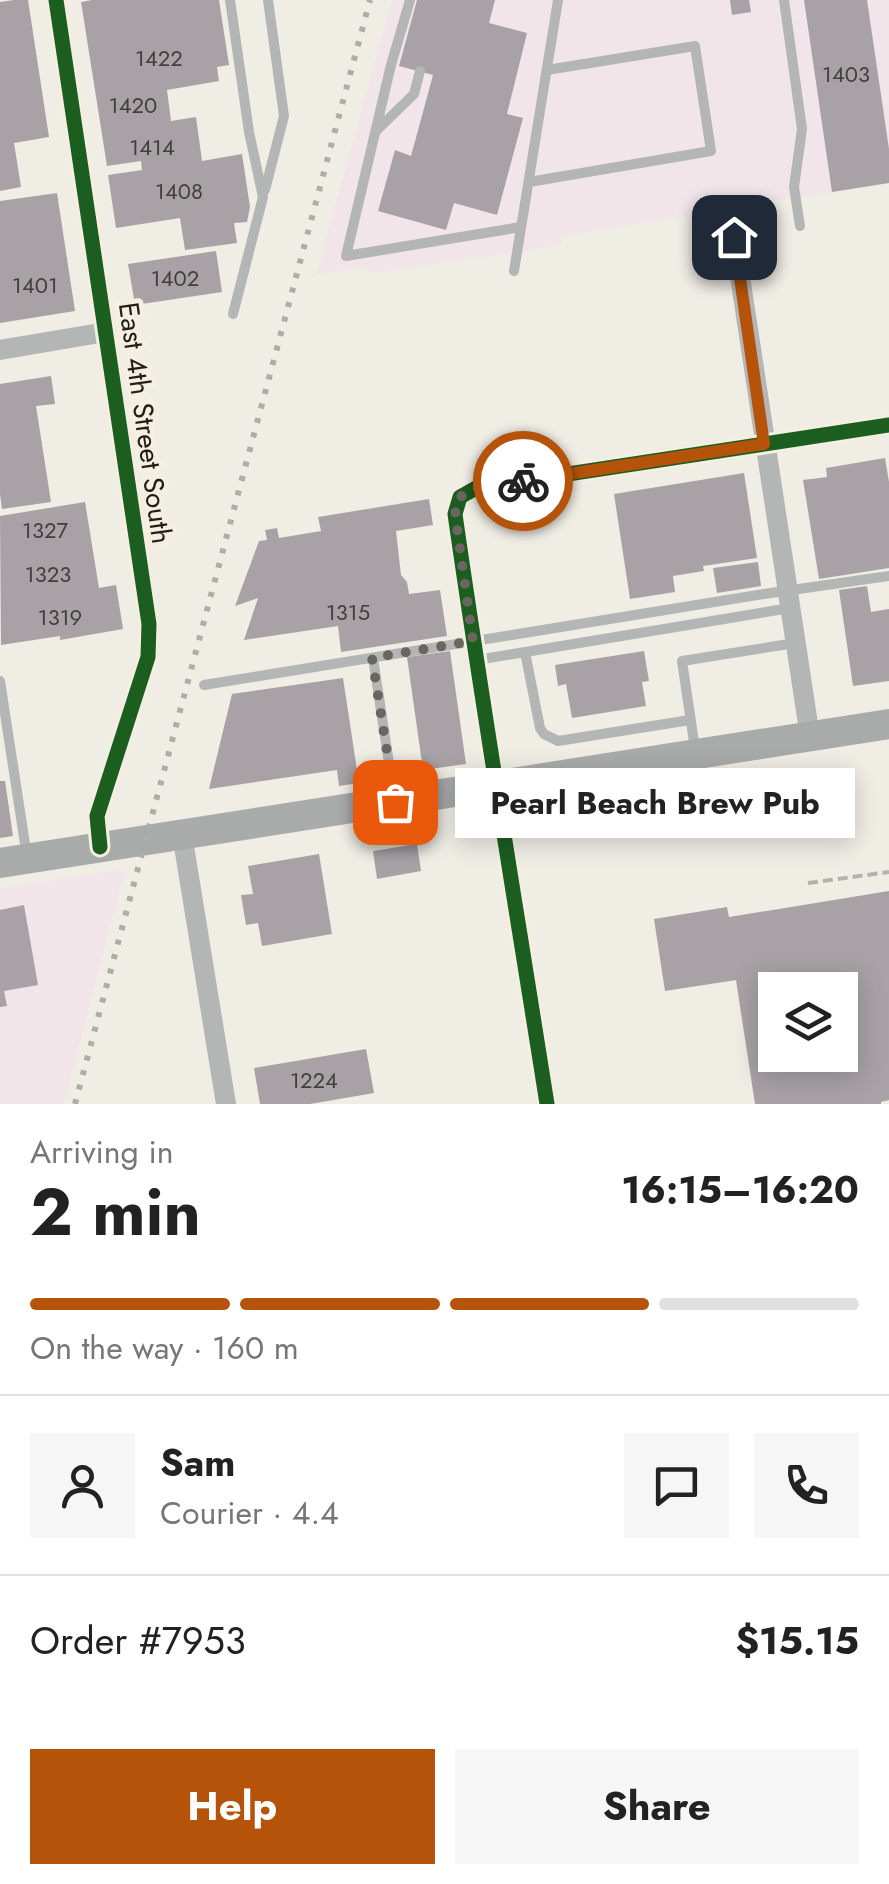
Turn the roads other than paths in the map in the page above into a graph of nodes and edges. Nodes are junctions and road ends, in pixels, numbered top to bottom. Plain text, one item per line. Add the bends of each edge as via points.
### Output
1 (56, 0) edge
2 (230, 0) edge
3 (268, 0) edge
4 (410, 0) edge
5 (558, 0) edge
6 (784, 0) edge
7 (547, 70) junction
8 (420, 72) dead end
9 (376, 130) junction
10 (528, 182) junction
11 (264, 196) junction
12 (800, 226) dead end
13 (521, 228) junction
14 (734, 237) dead end
15 (514, 271) dead end
16 (233, 314) dead end
17 (106, 332) junction
18 (0, 350) edge
19 (889, 424) edge
20 (764, 444) junction
21 (889, 576) edge
22 (789, 599) junction
23 (796, 642) junction
24 (475, 651) junction
25 (525, 652) junction
26 (372, 658) junction
27 (0, 681) edge
28 (204, 686) dead end
29 (690, 720) junction
30 (889, 724) edge
31 (810, 737) junction
32 (696, 754) junction
33 (561, 758) junction
34 (497, 786) junction
35 (395, 802) junction
36 (182, 834) junction
37 (100, 847) junction
38 (14, 861) edge
39 (226, 1104) edge
40 (547, 1104) edge

1 - 17 street, East 4th Street South
2 - 11 lane
3 - 11 lane via 284,116
4 - 9 lane
5 - 7 lane
6 - 12 lane via 802,129 794,187
7 - 10 lane
7 - 10 lane via 695,46 711,151
8 - 9 lane via 414,94
9 - 13 lane via 346,256
10 - 13 lane
11 - 16 lane
13 - 15 lane
14 - 20 street
17 - 18 street
17 - 37 street, East 4th Street South via 149,624 148,656 97,816
19 - 20 street
20 - 22 street
20 - 24 street via 476,488 460,497 455,514
21 - 22 lane
22 - 23 street
22 - 24 lane
22 - 25 lane
23 - 29 lane via 682,662
23 - 31 street
24 - 25 lane
24 - 26 lane
24 - 34 street
25 - 33 lane via 540,728
26 - 28 lane
26 - 35 lane
27 - 38 lane
29 - 32 lane
29 - 33 lane
30 - 31 main road
31 - 32 main road
32 - 33 main road
33 - 34 main road
34 - 35 main road
34 - 40 street
35 - 36 main road
36 - 37 main road
36 - 39 street
37 - 38 main road

